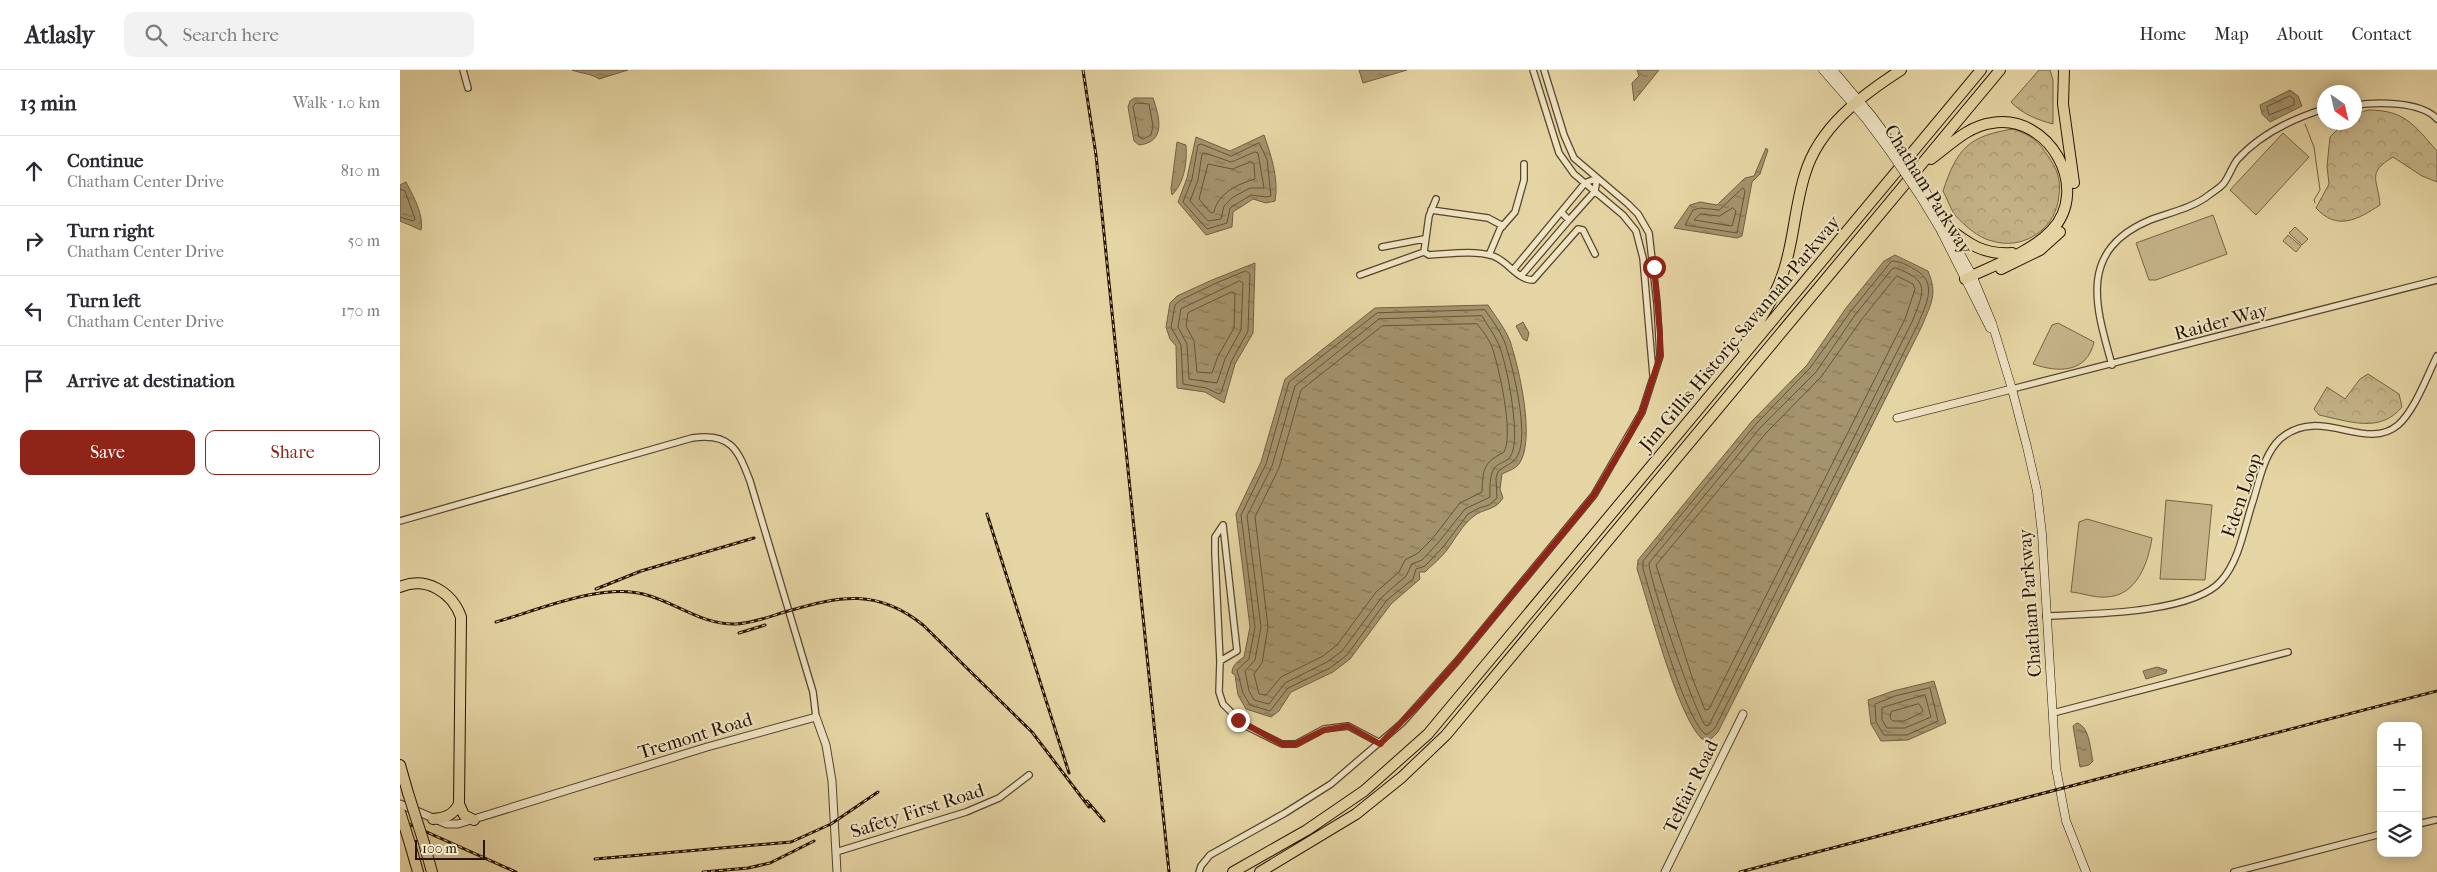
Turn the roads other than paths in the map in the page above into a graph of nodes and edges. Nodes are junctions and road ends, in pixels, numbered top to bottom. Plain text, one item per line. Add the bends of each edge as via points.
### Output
1 (463, 70) edge
2 (1533, 70) edge
3 (1544, 70) edge
4 (1823, 70) edge
5 (1833, 70) edge
6 (1901, 70) edge
7 (1981, 70) edge
8 (2000, 70) edge
9 (2064, 70) edge
10 (468, 88) dead end
11 (1856, 101) junction
12 (2362, 105) edge
13 (2317, 111) edge
14 (2437, 119) edge
15 (1524, 164) dead end
16 (1918, 168) junction
17 (1597, 178) junction
18 (1585, 183) junction
19 (1595, 191) junction
20 (1923, 194) junction
21 (1436, 199) dead end
22 (1431, 210) junction
23 (1561, 212) junction
24 (1569, 220) junction
25 (1503, 226) junction
26 (1947, 227) junction
27 (1424, 239) junction
28 (1382, 247) dead end
29 (2030, 247) junction
30 (1424, 252) junction
31 (1595, 254) dead end
32 (1489, 255) junction
33 (1513, 270) junction
34 (1360, 275) dead end
35 (1522, 276) junction
36 (1970, 280) junction
37 (2437, 280) edge
38 (2437, 356) edge
39 (2112, 365) junction
40 (1653, 380) junction
41 (1718, 386) junction
42 (2012, 389) junction
43 (1897, 418) dead end
44 (400, 521) edge
45 (400, 587) edge
46 (2046, 616) junction
47 (2288, 652) dead end
48 (1220, 661) junction
49 (2052, 713) junction
50 (1743, 714) dead end
51 (816, 717) junction
52 (1380, 744) junction
53 (400, 765) edge
54 (1029, 776) dead end
55 (400, 804) edge
56 (459, 804) junction
57 (400, 812) edge
58 (433, 818) junction
59 (474, 820) junction
60 (2435, 820) dead end
61 (2422, 823) edge
62 (2377, 835) edge
63 (836, 852) junction
64 (418, 872) edge
65 (432, 872) edge
66 (836, 872) edge
67 (1199, 872) edge
68 (1233, 872) edge
69 (1260, 872) edge
70 (1665, 872) edge
71 (2086, 872) edge
72 (2234, 872) edge

1 - 10 street
2 - 18 street via 1559,153
3 - 17 street via 1569,148 1580,164
4 - 11 main road, Chatham Parkway
5 - 11 main road, Chatham Parkway
6 - 11 highway
7 - 41 highway, Jim Gillis Historic Savannah Parkway
8 - 16 highway, Jim Gillis Historic Savannah Parkway
9 - 36 highway via 2062,104 2074,192 2067,219 2058,235 2040,250
11 - 20 main road, Chatham Parkway, bridge
11 - 41 highway via 1819,143 1810,161 1789,253 1775,293
12 - 14 street via 2400,104 2421,108
13 - 39 street via 2298,117 2271,132 2236,161 2224,183 2204,199 2134,227 2116,240 2102,262 2096,281 2098,316
15 - 25 street via 1524,180 1515,212
16 - 29 highway via 1967,132 1986,124 2017,124 2042,136 2062,163 2068,190 2061,218 2043,239
16 - 69 highway, Jim Gillis Historic Savannah Parkway via 1446,735 1402,777 1356,814
17 - 18 street
17 - 19 street
17 - 40 street via 1638,214 1649,233 1660,334 1660,356
18 - 19 street
18 - 23 street
19 - 24 street
19 - 40 street via 1630,222 1640,243
20 - 26 main road, Chatham Parkway
20 - 36 main road, Chatham Parkway
21 - 22 street
22 - 25 street via 1488,218
22 - 27 street
23 - 24 street
23 - 33 street
24 - 35 street
25 - 32 street
26 - 29 highway via 1969,245 1984,251 2013,253
26 - 36 main road, Chatham Parkway
27 - 28 street
27 - 30 street
29 - 36 highway
30 - 32 street via 1429,255
30 - 34 street
31 - 35 street via 1583,230 1578,229 1533,280
32 - 33 street
33 - 35 street
36 - 42 main road, Chatham Parkway via 1994,334
37 - 39 street, Raider Way
38 - 46 street, Eden Loop via 2409,412 2390,430 2375,435 2316,424 2281,438 2265,462 2232,566 2220,582 2193,598 2160,607
39 - 42 street, Raider Way
40 - 52 street via 1642,412 1594,495 1458,660
41 - 68 highway, Jim Gillis Historic Savannah Parkway via 1428,734 1364,791 1307,830
42 - 43 street
42 - 46 main road, Chatham Parkway via 2037,491
44 - 51 street via 692,438 707,436 724,440 736,450 750,481 813,692
45 - 56 highway via 418,583 440,590 454,602 461,617
46 - 49 main road, Chatham Parkway
47 - 49 street
48 - 48 street via 1215,537 1223,525 1237,652
48 - 52 street via 1219,692 1223,704 1244,725 1270,740 1296,744 1324,730 1348,726
49 - 71 main road, Chatham Parkway via 2056,768 2066,821
50 - 70 street, Telfair Road
51 - 59 street, Tremont Road via 707,747
51 - 63 street via 826,745 832,781
52 - 67 street via 1309,799 1210,855
53 - 65 highway, bridge
54 - 63 street, Safety First Road via 999,798 966,812
55 - 58 street, Tremont Road
56 - 58 highway via 448,816
56 - 59 highway via 464,815
57 - 64 highway, bridge
58 - 59 street, Tremont Road via 447,824
60 - 61 street
62 - 72 street
63 - 66 street

